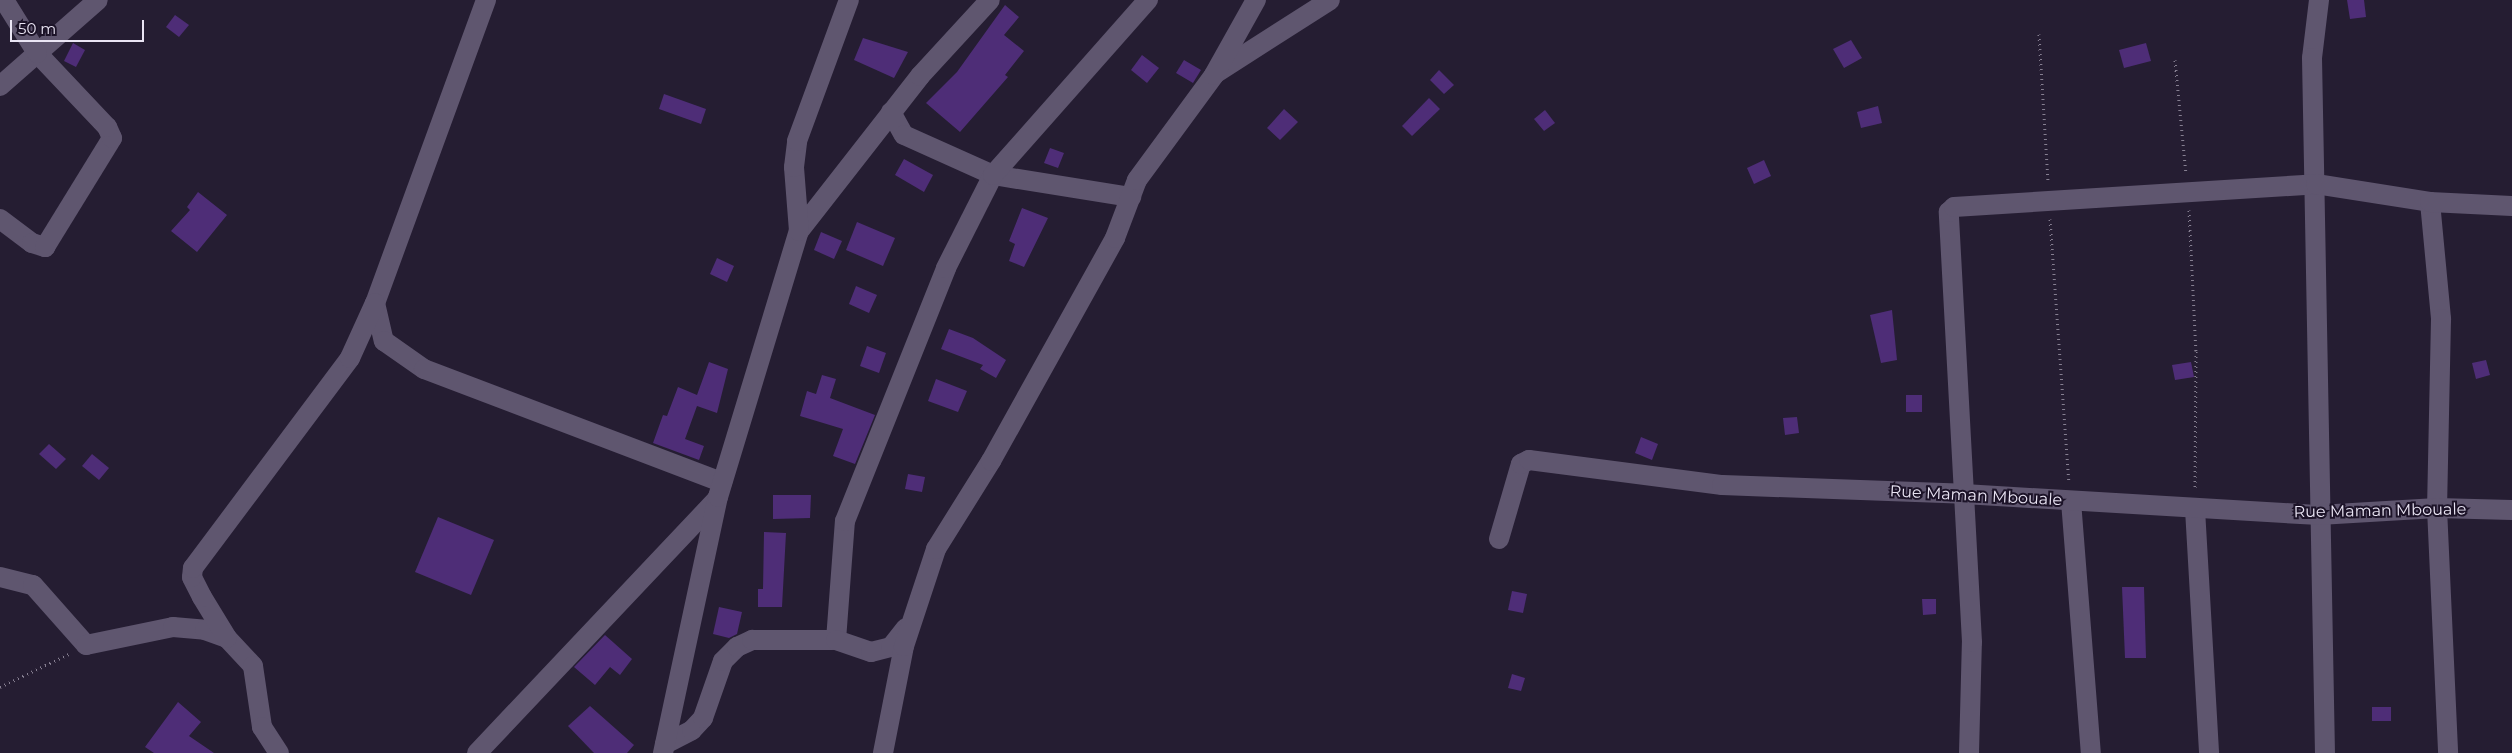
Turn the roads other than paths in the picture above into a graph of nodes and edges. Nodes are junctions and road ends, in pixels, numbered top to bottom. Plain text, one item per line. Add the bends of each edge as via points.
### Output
1 (4, 0) edge
2 (98, 0) edge
3 (486, 0) edge
4 (849, 0) edge
5 (990, 0) edge
6 (1148, 0) edge
7 (1256, 0) edge
8 (1330, 0) edge
9 (2319, 0) edge
10 (37, 52) junction
11 (1214, 75) junction
12 (0, 86) edge
13 (891, 112) junction
14 (994, 175) junction
15 (2316, 184) junction
16 (1131, 197) junction
17 (2430, 202) junction
18 (2512, 206) edge
19 (0, 219) edge
20 (799, 231) junction
21 (375, 303) junction
22 (720, 490) junction
23 (1964, 494) junction
24 (2071, 501) junction
25 (2437, 508) junction
26 (2195, 509) junction
27 (2512, 510) edge
28 (2319, 515) junction
29 (1499, 539) dead end
30 (1, 580) edge
31 (910, 623) junction
32 (227, 638) junction
33 (836, 640) junction
34 (664, 749) edge
35 (279, 753) edge
36 (477, 753) edge
37 (883, 753) edge
38 (1969, 753) edge
39 (2092, 753) edge
40 (2209, 753) edge
41 (2326, 753) edge
42 (2448, 753) edge

1 - 10 street
2 - 10 street
3 - 21 street
4 - 20 street via 797,141 794,167
5 - 13 street
6 - 14 street
7 - 11 street
8 - 11 street
9 - 15 street via 2312,58
10 - 12 street
10 - 19 street via 107,127 112,138 45,247 32,244
11 - 16 street via 1137,180
13 - 14 street via 904,135
13 - 20 street
14 - 16 street
14 - 33 street via 946,268 845,521
15 - 17 street
15 - 23 street via 1963,204 1949,212
15 - 28 street
16 - 31 street via 1101,264 991,461 936,549
17 - 18 street
17 - 25 street via 2441,319
20 - 22 street
21 - 22 street via 384,341 424,369
21 - 32 street via 350,358 193,568 192,577
22 - 34 street
22 - 36 street
23 - 24 street, Rue Maman Mbouale
23 - 29 street, Rue Maman Mbouale via 1722,486 1530,460 1521,464
23 - 38 street via 1972,642
24 - 26 street, Rue Maman Mbouale
24 - 39 street
25 - 27 street, Rue Maman Mbouale
25 - 28 street, Rue Maman Mbouale
25 - 42 street
26 - 28 street, Rue Maman Mbouale
26 - 40 street
28 - 41 street
30 - 32 street via 33,584 86,645 172,627 205,630
31 - 33 street via 891,647 871,652
31 - 37 street
32 - 35 street via 253,666 258,714
33 - 34 street via 752,640 737,647 723,661 703,718 692,730

